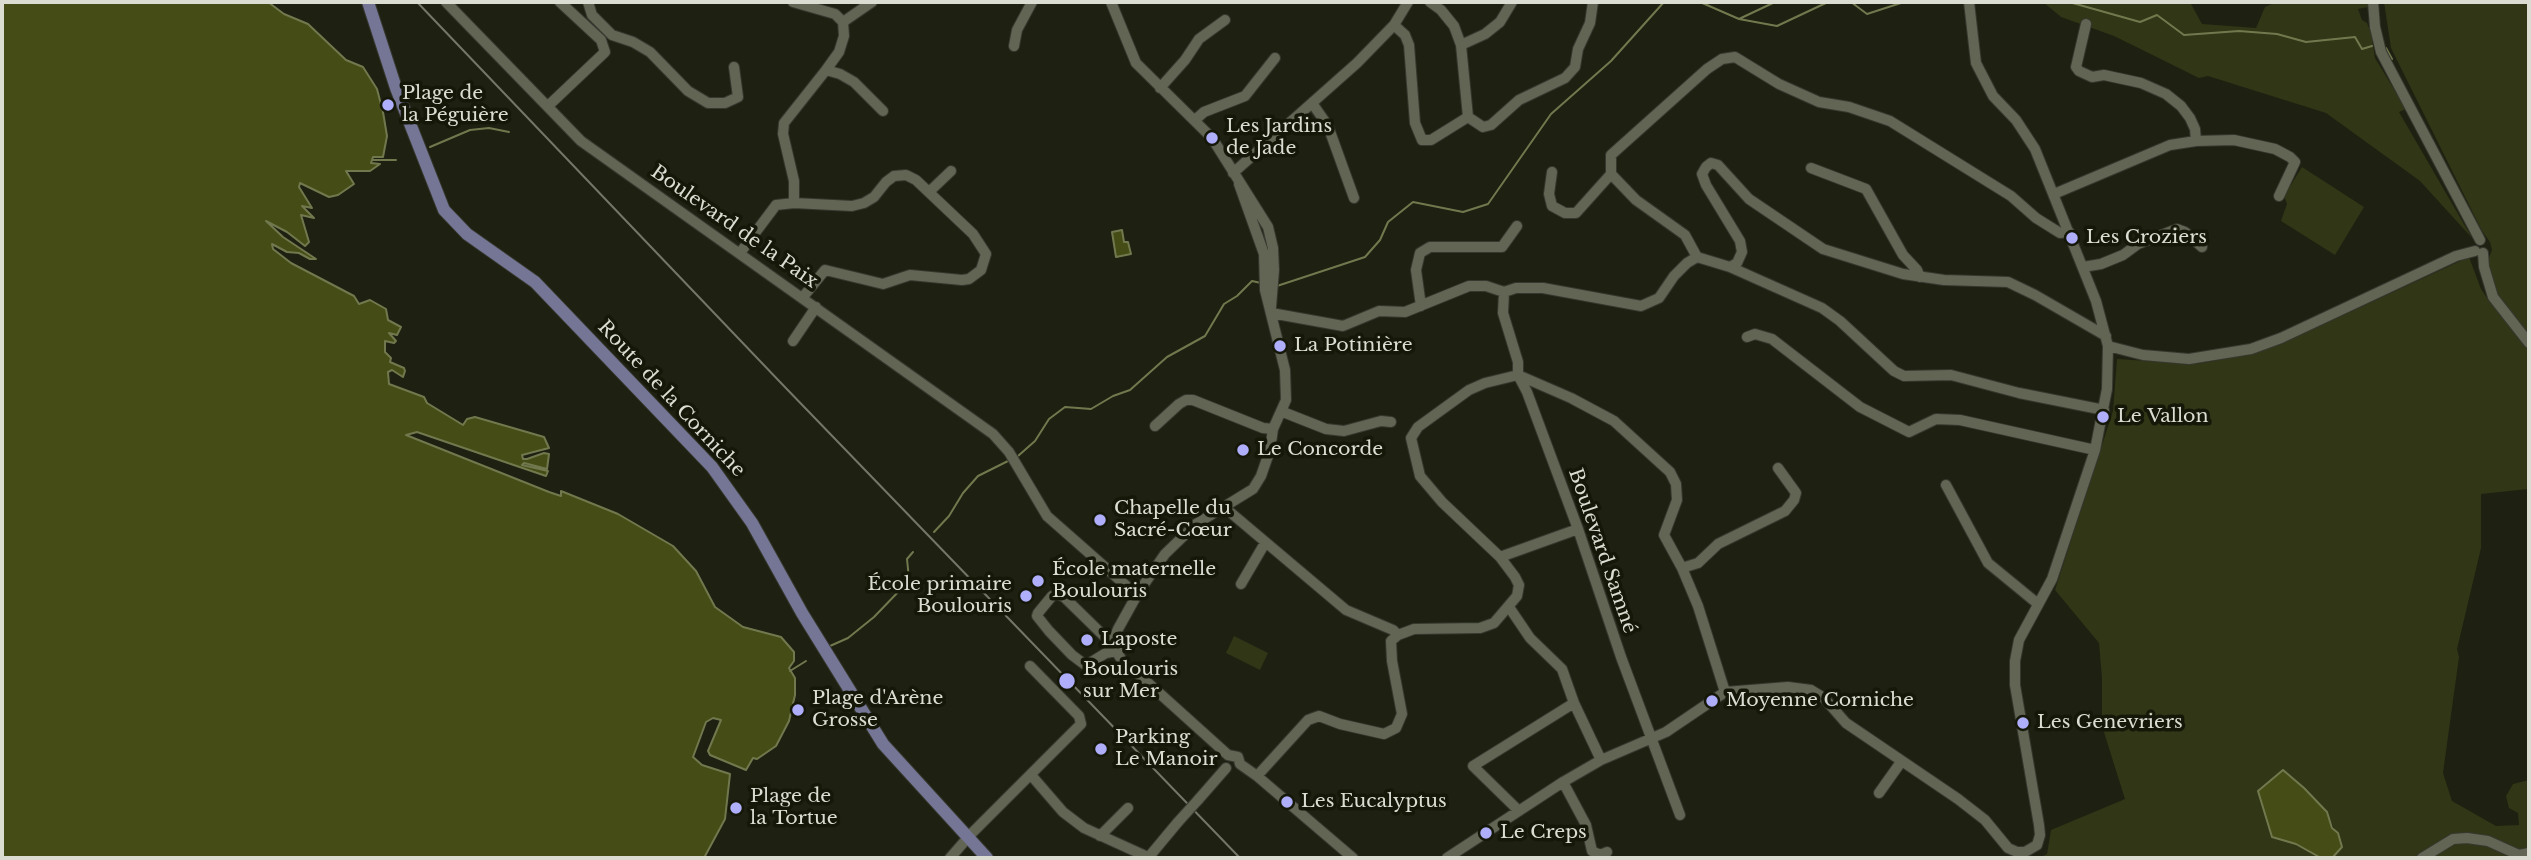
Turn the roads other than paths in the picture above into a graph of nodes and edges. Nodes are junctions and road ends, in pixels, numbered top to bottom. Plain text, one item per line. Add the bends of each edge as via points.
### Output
1 (368, 2) edge
2 (446, 2) edge
3 (560, 2) edge
4 (588, 2) edge
5 (793, 2) edge
6 (872, 2) edge
7 (1032, 2) edge
8 (1111, 2) edge
9 (1408, 2) edge
10 (1430, 2) edge
11 (1512, 2) edge
12 (1593, 2) edge
13 (1969, 2) edge
14 (2373, 2) edge
15 (1225, 20) dead end
16 (843, 22) junction
17 (2086, 24) dead end
18 (1394, 25) junction
19 (1461, 45) junction
20 (1014, 46) dead end
21 (1275, 58) dead end
22 (734, 66) dead end
23 (826, 70) junction
24 (1160, 88) junction
25 (1312, 103) junction
26 (548, 106) junction
27 (883, 111) dead end
28 (1468, 117) junction
29 (1195, 120) junction
30 (2196, 141) junction
31 (1811, 168) dead end
32 (951, 171) dead end
33 (1552, 172) dead end
34 (1233, 173) junction
35 (1611, 174) junction
36 (929, 192) junction
37 (2054, 194) junction
38 (2279, 196) dead end
39 (1353, 198) dead end
40 (794, 202) junction
41 (1517, 226) dead end
42 (2069, 232) junction
43 (2202, 247) dead end
44 (2479, 248) junction
45 (740, 253) junction
46 (1697, 257) junction
47 (1730, 267) junction
48 (2083, 267) junction
49 (1920, 277) junction
50 (1504, 292) junction
51 (803, 297) junction
52 (1421, 306) junction
53 (816, 307) junction
54 (1270, 313) junction
55 (1746, 337) dead end
56 (793, 341) dead end
57 (2107, 341) junction
58 (2529, 343) edge
59 (1518, 375) junction
60 (2104, 410) junction
61 (1283, 412) junction
62 (1391, 422) dead end
63 (1155, 426) dead end
64 (1273, 429) junction
65 (2095, 450) junction
66 (1778, 468) dead end
67 (1945, 485) dead end
68 (1224, 507) junction
69 (1578, 529) junction
70 (1265, 543) junction
71 (1500, 557) junction
72 (1682, 568) junction
73 (1241, 584) dead end
74 (1138, 593) junction
75 (2038, 604) junction
76 (1509, 607) junction
77 (1398, 635) junction
78 (1119, 645) junction
79 (1030, 666) dead end
80 (1725, 692) junction
81 (1574, 703) junction
82 (1652, 738) junction
83 (1228, 755) junction
84 (1601, 760) junction
85 (1901, 762) junction
86 (1240, 764) junction
87 (1226, 768) junction
88 (1031, 775) junction
89 (1257, 776) junction
90 (1563, 782) junction
91 (1879, 793) dead end
92 (1128, 808) dead end
93 (1518, 811) junction
94 (1680, 816) dead end
95 (1100, 836) junction
96 (968, 838) junction
97 (1607, 852) dead end
98 (2529, 853) edge
99 (950, 858) edge
100 (987, 858) edge
101 (1149, 858) edge
102 (1353, 858) edge
103 (1447, 858) edge
104 (2422, 858) edge

1 - 96 main road, Route de la Corniche via 444,210 467,234 535,282 712,467 752,523 883,744
2 - 26 street, Boulevard de la Paix
3 - 26 street via 601,40 605,52
4 - 22 street via 592,15 612,36 650,52 688,91 708,103 738,97
5 - 16 street via 835,13
6 - 16 street
7 - 20 street
8 - 24 street via 1136,63
9 - 18 street
10 - 19 street via 1454,26
11 - 19 street via 1500,22
12 - 28 street via 1575,67 1565,78 1519,100 1491,125 1483,127
13 - 37 street via 1976,63 1983,80 2028,135
14 - 44 street via 2381,52
15 - 24 street via 1199,39
16 - 23 street via 839,52
17 - 30 street via 2076,68 2092,77 2123,78 2166,94 2190,118
18 - 25 street
18 - 28 street via 1409,45 1415,123 1422,140 1431,140
19 - 28 street
21 - 29 street via 1245,96 1204,111
23 - 27 street via 854,82
23 - 40 street via 783,123
24 - 29 street
25 - 34 street
25 - 39 street via 1328,126
26 - 45 street, Boulevard de la Paix via 582,141
29 - 34 street
30 - 37 street via 2170,145
30 - 38 street via 2234,140 2290,157 2295,162
31 - 49 street via 1866,189
32 - 36 street
33 - 35 street via 1552,206 1564,213 1576,213
34 - 54 street via 1264,254
35 - 42 street via 1611,155 1707,69 1735,57 1779,85 1819,102 1890,121 2011,196 2060,233
35 - 46 street via 1636,200 1685,234
36 - 40 street via 906,175 894,176 874,197 852,206
36 - 51 street via 983,246 985,262 976,275 962,280 910,275 883,284 825,270
37 - 42 street
40 - 45 street via 776,205
41 - 52 street via 1502,247 1430,247 1420,253 1416,270
42 - 48 street
43 - 48 street via 2178,229 2138,244 2123,255
44 - 57 street via 2251,349 2189,359 2143,355
44 - 58 street via 2493,297
45 - 51 street, Boulevard de la Paix
46 - 47 street
46 - 50 street via 1674,276 1659,298 1641,306 1543,288
47 - 49 street via 1742,252 1741,241 1706,185 1702,174 1711,163 1749,199 1823,249
47 - 60 street via 1822,308 1904,376 1951,375
48 - 57 street
49 - 57 street via 2008,282
50 - 52 street via 1469,286
50 - 59 street, Boulevard Samné via 1503,313
51 - 53 street, Boulevard de la Paix
52 - 54 street via 1405,312 1379,311 1343,326
53 - 56 street
53 - 74 street, Boulevard de la Paix via 1002,442 1047,516
54 - 61 street via 1286,370
55 - 65 street via 1755,334 1772,339 1860,407 1909,432 1936,419 1960,420
57 - 60 street
59 - 69 street, Boulevard Samné
59 - 71 street via 1469,390 1410,438 1420,476
59 - 72 street via 1614,421 1666,467 1677,495 1664,535
60 - 65 street
61 - 62 street via 1344,431
61 - 64 street
63 - 64 street via 1179,404 1193,400
64 - 68 street via 1261,477 1253,489
65 - 75 street via 2052,579
66 - 72 street via 1796,493 1785,512 1718,544 1698,563
67 - 75 street via 1988,564
68 - 70 street
68 - 74 street via 1196,524 1165,554
69 - 71 street
69 - 82 street, Boulevard Samné
70 - 73 street
70 - 77 street via 1346,610
71 - 76 street via 1519,585
72 - 80 street
74 - 78 street via 1118,629
75 - 85 street via 2019,640 2015,661 2039,825 2037,845 2025,852 2008,848 1985,820
76 - 77 street via 1494,623 1480,628 1413,629
76 - 81 street via 1530,638 1562,669
77 - 89 street via 1391,641 1402,714 1396,728 1384,734 1319,716 1308,720
78 - 78 street via 1064,597 1056,594 1038,613 1049,631 1084,664
78 - 83 street via 1123,664
79 - 88 street via 1081,720 1075,732
80 - 82 street
80 - 85 street via 1788,687 1811,690 1846,723
81 - 84 street
81 - 93 street via 1473,766
82 - 84 street
82 - 94 street, Boulevard Samné
83 - 86 street via 1238,757
83 - 87 street via 1223,761
84 - 90 street
85 - 91 street
86 - 87 street via 1235,770
86 - 89 street
87 - 101 street, bridge
88 - 95 street via 1063,812
88 - 96 street
89 - 102 street
90 - 93 street
90 - 97 street via 1586,825 1592,851
92 - 95 street
93 - 103 street
95 - 101 street
96 - 99 street
96 - 100 main road, Route de la Corniche
98 - 104 street via 2519,855 2488,841 2467,838 2452,839

